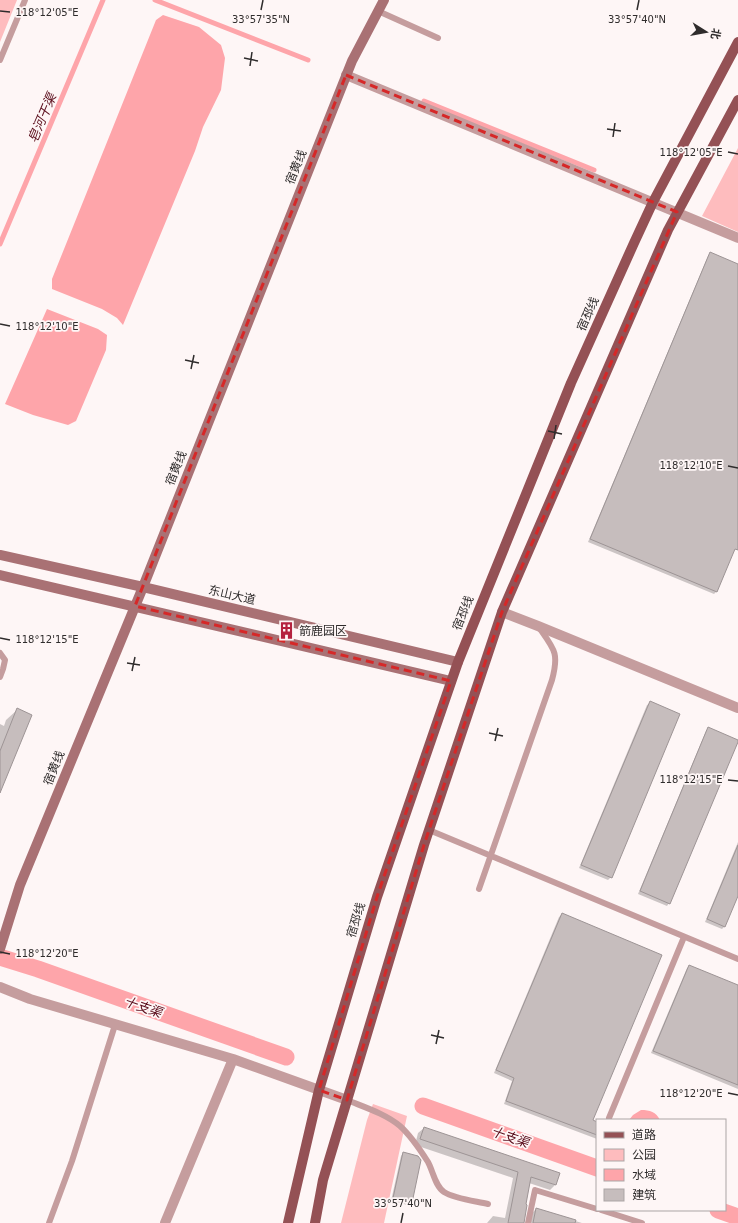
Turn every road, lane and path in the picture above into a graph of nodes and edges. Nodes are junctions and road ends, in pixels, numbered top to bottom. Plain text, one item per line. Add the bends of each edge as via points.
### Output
1 (25, 0) edge
2 (384, 0) edge
3 (378, 11) junction
4 (438, 38) dead end
5 (738, 42) edge
6 (0, 60) edge
7 (346, 75) junction
8 (738, 100) edge
9 (653, 202) junction
10 (677, 212) junction
11 (738, 238) edge
12 (0, 555) edge
13 (0, 575) edge
14 (143, 587) junction
15 (135, 606) junction
16 (502, 612) junction
17 (538, 626) junction
18 (0, 653) edge
19 (458, 662) junction
20 (0, 677) edge
21 (451, 681) junction
22 (738, 708) edge
23 (429, 830) junction
24 (491, 856) junction
25 (479, 889) dead end
26 (684, 937) junction
27 (0, 949) edge
28 (738, 959) edge
29 (0, 987) edge
30 (115, 1025) junction
31 (233, 1059) junction
32 (319, 1090) junction
33 (347, 1100) junction
34 (609, 1118) dead end
35 (488, 1204) dead end
36 (596, 1209) edge
37 (604, 1211) edge
38 (49, 1223) edge
39 (165, 1223) edge
40 (288, 1223) edge
41 (315, 1223) edge
42 (528, 1223) edge
43 (642, 1223) edge

1 - 6 lane
2 - 3 main road, 宿黄线
3 - 4 lane
3 - 7 main road, 宿黄线
5 - 9 main road, 宿邳线
7 - 9 street
7 - 14 main road, 宿黄线
8 - 10 main road
9 - 10 street
9 - 19 main road, 宿邳线 via 571,383
10 - 11 street
10 - 16 main road
12 - 14 main road, 东山大道
13 - 15 main road
14 - 15 main road, 宿黄线
14 - 19 main road, 东山大道
15 - 21 main road
15 - 27 main road, 宿黄线 via 20,885
16 - 17 street
16 - 23 main road
17 - 22 street
17 - 24 lane via 554,652 556,665
18 - 20 lane via 4,660
19 - 21 main road, 宿邳线
21 - 32 main road, 宿邳线 via 377,897
23 - 24 lane
23 - 33 main road
24 - 25 lane
24 - 26 lane
26 - 28 lane
26 - 34 lane
29 - 30 street
30 - 31 street
30 - 38 lane via 72,1161
31 - 32 street
31 - 39 street
32 - 33 street
32 - 40 main road, 宿邳线
33 - 35 lane via 389,1118 400,1126 428,1163 442,1191 452,1196
33 - 41 main road via 323,1180
36 - 42 lane via 535,1190
37 - 43 lane

